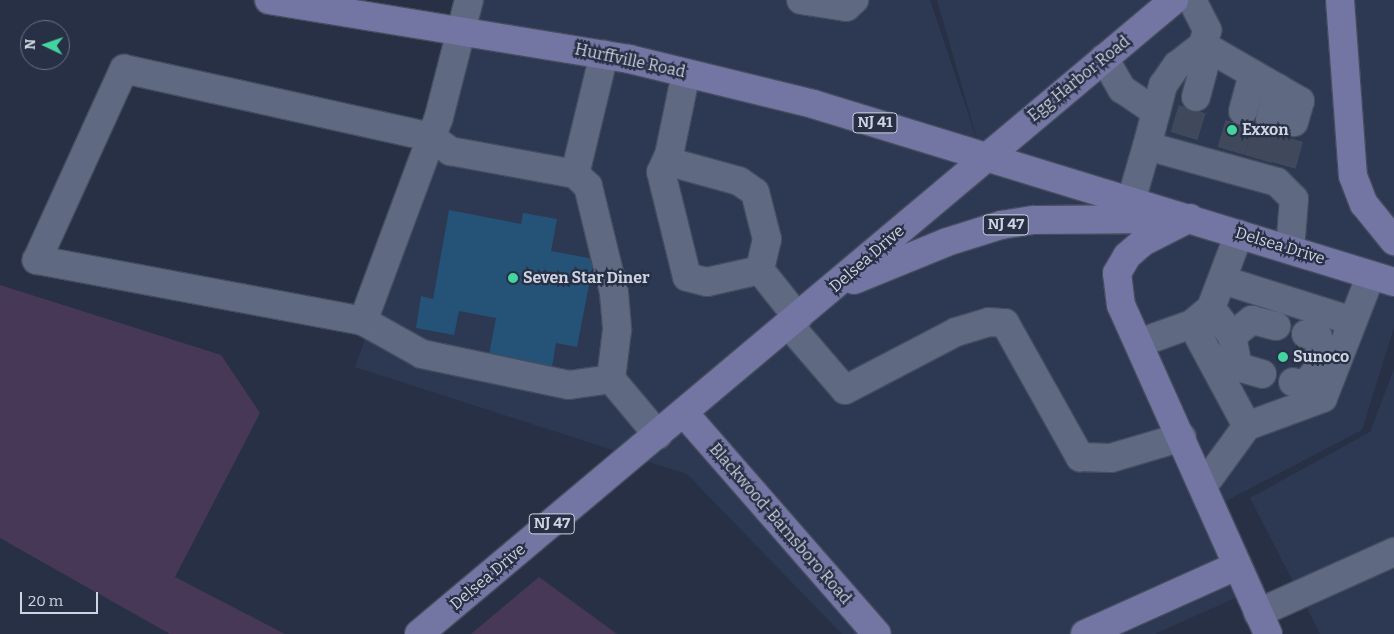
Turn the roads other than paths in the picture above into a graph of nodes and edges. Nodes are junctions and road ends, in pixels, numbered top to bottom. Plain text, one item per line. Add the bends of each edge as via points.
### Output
1 (269, 0) edge
2 (469, 0) edge
3 (801, 0) edge
4 (854, 0) edge
5 (1174, 0) edge
6 (1192, 0) edge
7 (1340, 0) edge
8 (464, 28) junction
9 (1206, 46) junction
10 (604, 54) junction
11 (1104, 58) junction
12 (686, 73) junction
13 (1253, 74) junction
14 (1196, 97) tunnel mouth
15 (1243, 111) tunnel mouth
16 (1156, 112) junction
17 (1282, 120) tunnel mouth
18 (431, 137) junction
19 (1147, 146) junction
20 (669, 155) junction
21 (983, 157) junction
22 (575, 174) junction
23 (1131, 201) junction
24 (1190, 218) junction
25 (1239, 234) junction
26 (1394, 241) edge
27 (1290, 250) junction
28 (760, 270) junction
29 (1382, 278) edge
30 (1223, 280) junction
31 (834, 289) junction
32 (1202, 316) junction
33 (363, 321) junction
34 (1352, 321) junction
35 (794, 322) junction
36 (1276, 326) dead end
37 (1306, 334) dead end
38 (1232, 336) junction
39 (1139, 343) junction
40 (1327, 365) junction
41 (1262, 374) dead end
42 (611, 379) junction
43 (1293, 382) dead end
44 (684, 413) junction
45 (1247, 426) junction
46 (658, 435) junction
47 (1182, 437) junction
48 (1204, 485) junction
49 (1394, 552) edge
50 (1236, 566) junction
51 (1263, 624) edge
52 (419, 634) edge
53 (877, 634) edge
54 (1085, 634) edge

1 - 8 main road, Hurffville Road / NJ 41
2 - 8 lane
3 - 4 lane via 846,7
5 - 11 main road, Egg Harbor Road
6 - 9 lane via 1207,30
7 - 26 main road via 1353,176 1364,204
8 - 10 main road, Hurffville Road / NJ 41
8 - 18 lane
9 - 13 lane
9 - 14 lane
9 - 16 lane via 1177,65 1163,85
10 - 12 main road, Hurffville Road / NJ 41
10 - 22 lane
11 - 16 lane via 1122,89
11 - 21 main road, Egg Harbor Road
12 - 20 lane
12 - 21 main road, Hurffville Road / NJ 41 via 813,104
13 - 15 lane
13 - 17 lane via 1300,101
16 - 19 lane
18 - 22 lane via 450,151
18 - 33 lane
18 - 33 lane via 124,69 37,260
19 - 23 lane
19 - 27 lane via 1182,146 1267,171 1294,199
20 - 28 lane via 676,164 739,181 755,192 767,239
20 - 28 lane via 661,172 687,277 706,282
21 - 23 main road, Delsea Drive / NJ 47
21 - 31 main road, Delsea Drive / NJ 47
22 - 42 lane via 588,186 614,293 617,330
23 - 24 main road, Delsea Drive / NJ 47
24 - 25 main road, Delsea Drive / NJ 47
24 - 31 main road, NJ 47 via 1034,220 1002,226 947,242
24 - 39 main road via 1143,242 1118,273 1121,305
25 - 27 main road, Delsea Drive / NJ 47
25 - 30 lane
27 - 29 main road, Delsea Drive / NJ 47
28 - 35 lane
29 - 34 lane
30 - 32 lane
30 - 34 lane
31 - 35 main road, Delsea Drive / NJ 47
32 - 38 lane
32 - 39 lane
32 - 45 lane
33 - 42 lane via 422,354 569,385
34 - 40 lane
35 - 44 main road, Delsea Drive / NJ 47
35 - 47 lane via 845,390 956,332 989,322 1005,323 1080,458 1111,458
36 - 38 lane via 1252,320
37 - 40 lane via 1318,337
38 - 41 lane via 1238,367
39 - 47 main road
40 - 43 lane via 1305,385
40 - 45 lane via 1323,398
42 - 46 lane
44 - 46 main road, Delsea Drive / NJ 47
44 - 53 main road, Blackwood-Barnsboro Road
45 - 48 lane
46 - 52 main road, Delsea Drive / NJ 47
47 - 48 main road
48 - 50 main road via 1231,544
49 - 51 lane
50 - 51 main road
50 - 54 main road

